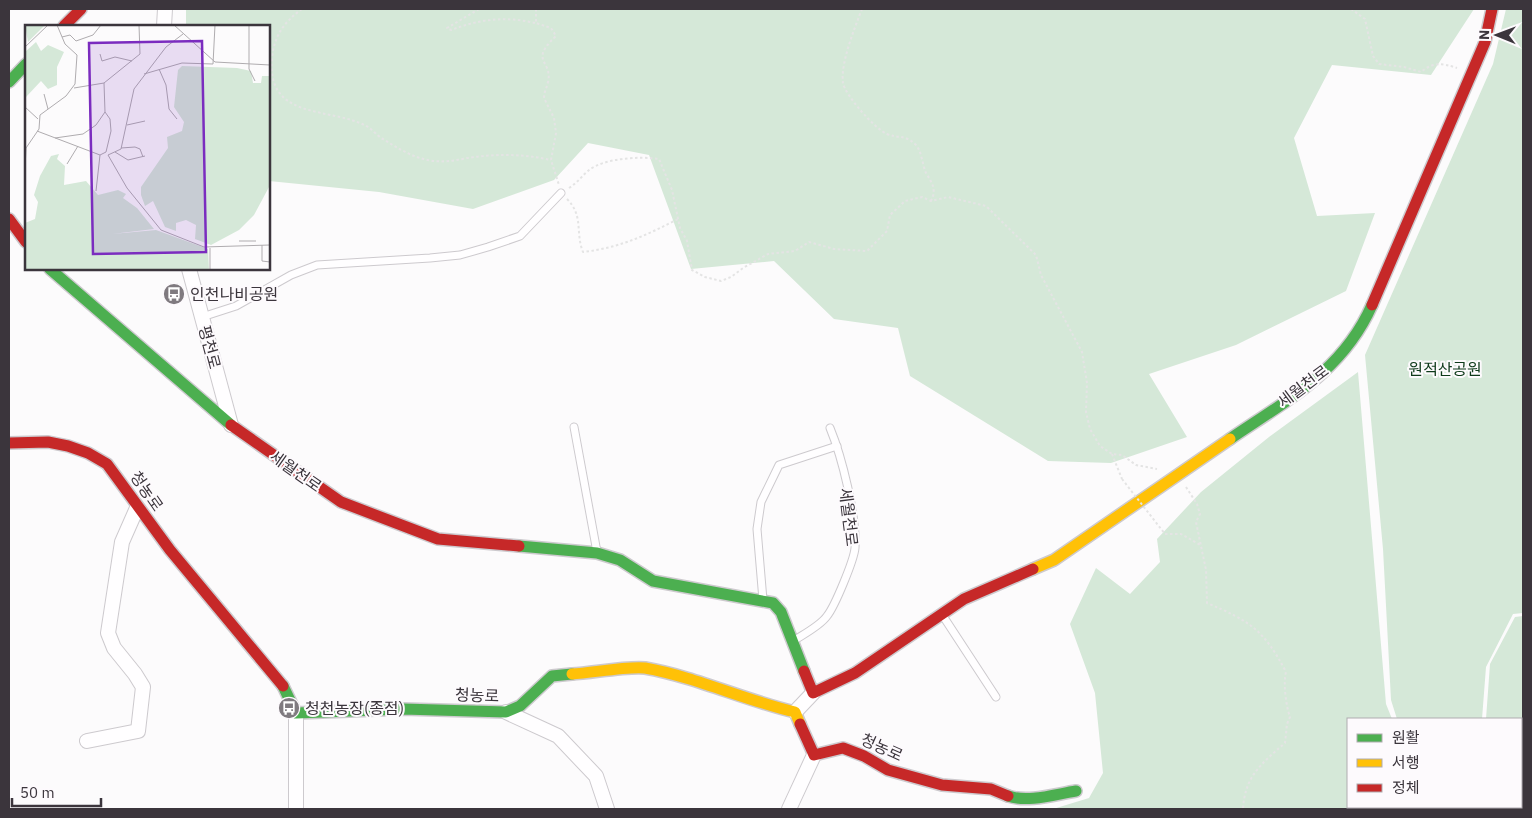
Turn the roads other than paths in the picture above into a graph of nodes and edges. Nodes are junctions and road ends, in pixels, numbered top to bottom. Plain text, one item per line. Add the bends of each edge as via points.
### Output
1 (81, 9) edge
2 (165, 9) edge
3 (1492, 9) edge
4 (65, 25) edge
5 (164, 25) edge
6 (25, 65) edge
7 (9, 82) edge
8 (561, 193) road end
9 (9, 219) edge
10 (25, 241) edge
11 (51, 270) edge
12 (189, 270) edge
13 (202, 317) junction
14 (231, 425) junction
15 (574, 427) dead end
16 (830, 428) dead end
17 (9, 443) edge
18 (837, 446) junction
19 (137, 508) junction
20 (597, 553) junction
21 (763, 600) junction
22 (942, 614) junction
23 (793, 642) junction
24 (813, 693) junction
25 (996, 697) dead end
26 (506, 712) junction
27 (795, 712) junction
28 (296, 713) junction
29 (87, 741) dead end
30 (814, 755) junction
31 (1076, 790) dead end
32 (296, 809) edge
33 (607, 809) edge
34 (789, 809) edge

1 - 4 street
2 - 5 street
3 - 22 street, 세월천로 via 1485,42 1364,322 1343,354 1316,380 1054,560 964,599
6 - 7 street
8 - 13 lane via 520,236 460,255 316,265 291,275 236,306
9 - 10 street
11 - 14 street, 세월천로
12 - 13 street, 평천로
13 - 14 street, 평천로
14 - 20 street, 세월천로 via 341,502 438,539
15 - 20 lane
16 - 18 lane, 세월천로
17 - 19 street, 청농로 via 48,442 88,452 107,464
18 - 21 lane via 779,465 761,502 757,529
18 - 23 lane, 세월천로 via 853,517 855,550 835,605 826,618
19 - 28 street, 청농로 via 287,691
19 - 29 street via 122,542 108,633 114,648 143,687 138,731
20 - 21 street, 세월천로 via 620,560 653,581
21 - 23 street, 세월천로 via 774,603 781,612
22 - 24 street, 세월천로 via 855,673
22 - 25 lane
23 - 24 street, 세월천로
24 - 27 street, 세월천로
26 - 27 street, 청농로 via 520,706 552,676 644,668
26 - 28 street, 청농로 via 403,709
26 - 33 street via 558,736 596,776
27 - 30 street
28 - 32 street
30 - 31 street, 청농로 via 843,748 888,770 942,785 991,789 1015,798
30 - 34 street

